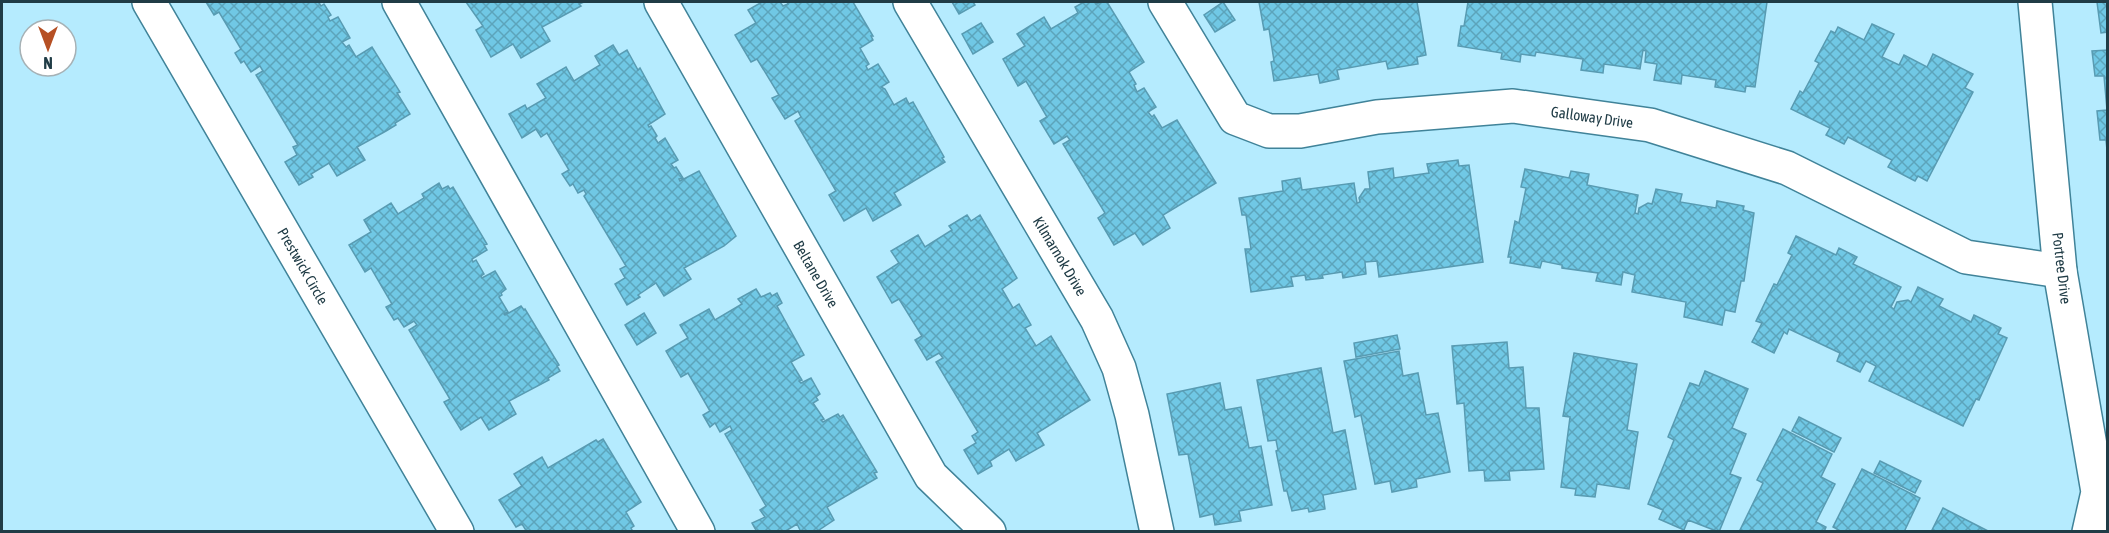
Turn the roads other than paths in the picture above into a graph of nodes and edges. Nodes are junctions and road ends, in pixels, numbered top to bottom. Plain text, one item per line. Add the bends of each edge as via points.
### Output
1 (149, 2) edge
2 (399, 2) edge
3 (661, 2) edge
4 (910, 2) edge
5 (1165, 2) edge
6 (2035, 2) edge
7 (2060, 271) junction
8 (2103, 491) edge
9 (457, 531) edge
10 (698, 531) edge
11 (989, 531) edge
12 (1157, 531) edge
13 (2088, 531) edge

1 - 9 street, Prestwick Circle
2 - 10 street
3 - 11 street, Beltane Drive via 931,476
4 - 12 street, Kilmarnok Drive via 1097,319 1119,368
5 - 7 street, Galloway Drive via 1235,118 1269,131 1300,131 1377,117 1513,106 1650,124 1787,168 1966,257
6 - 7 street, Portree Drive
7 - 8 street, Portree Drive
8 - 13 street, Portree Drive

